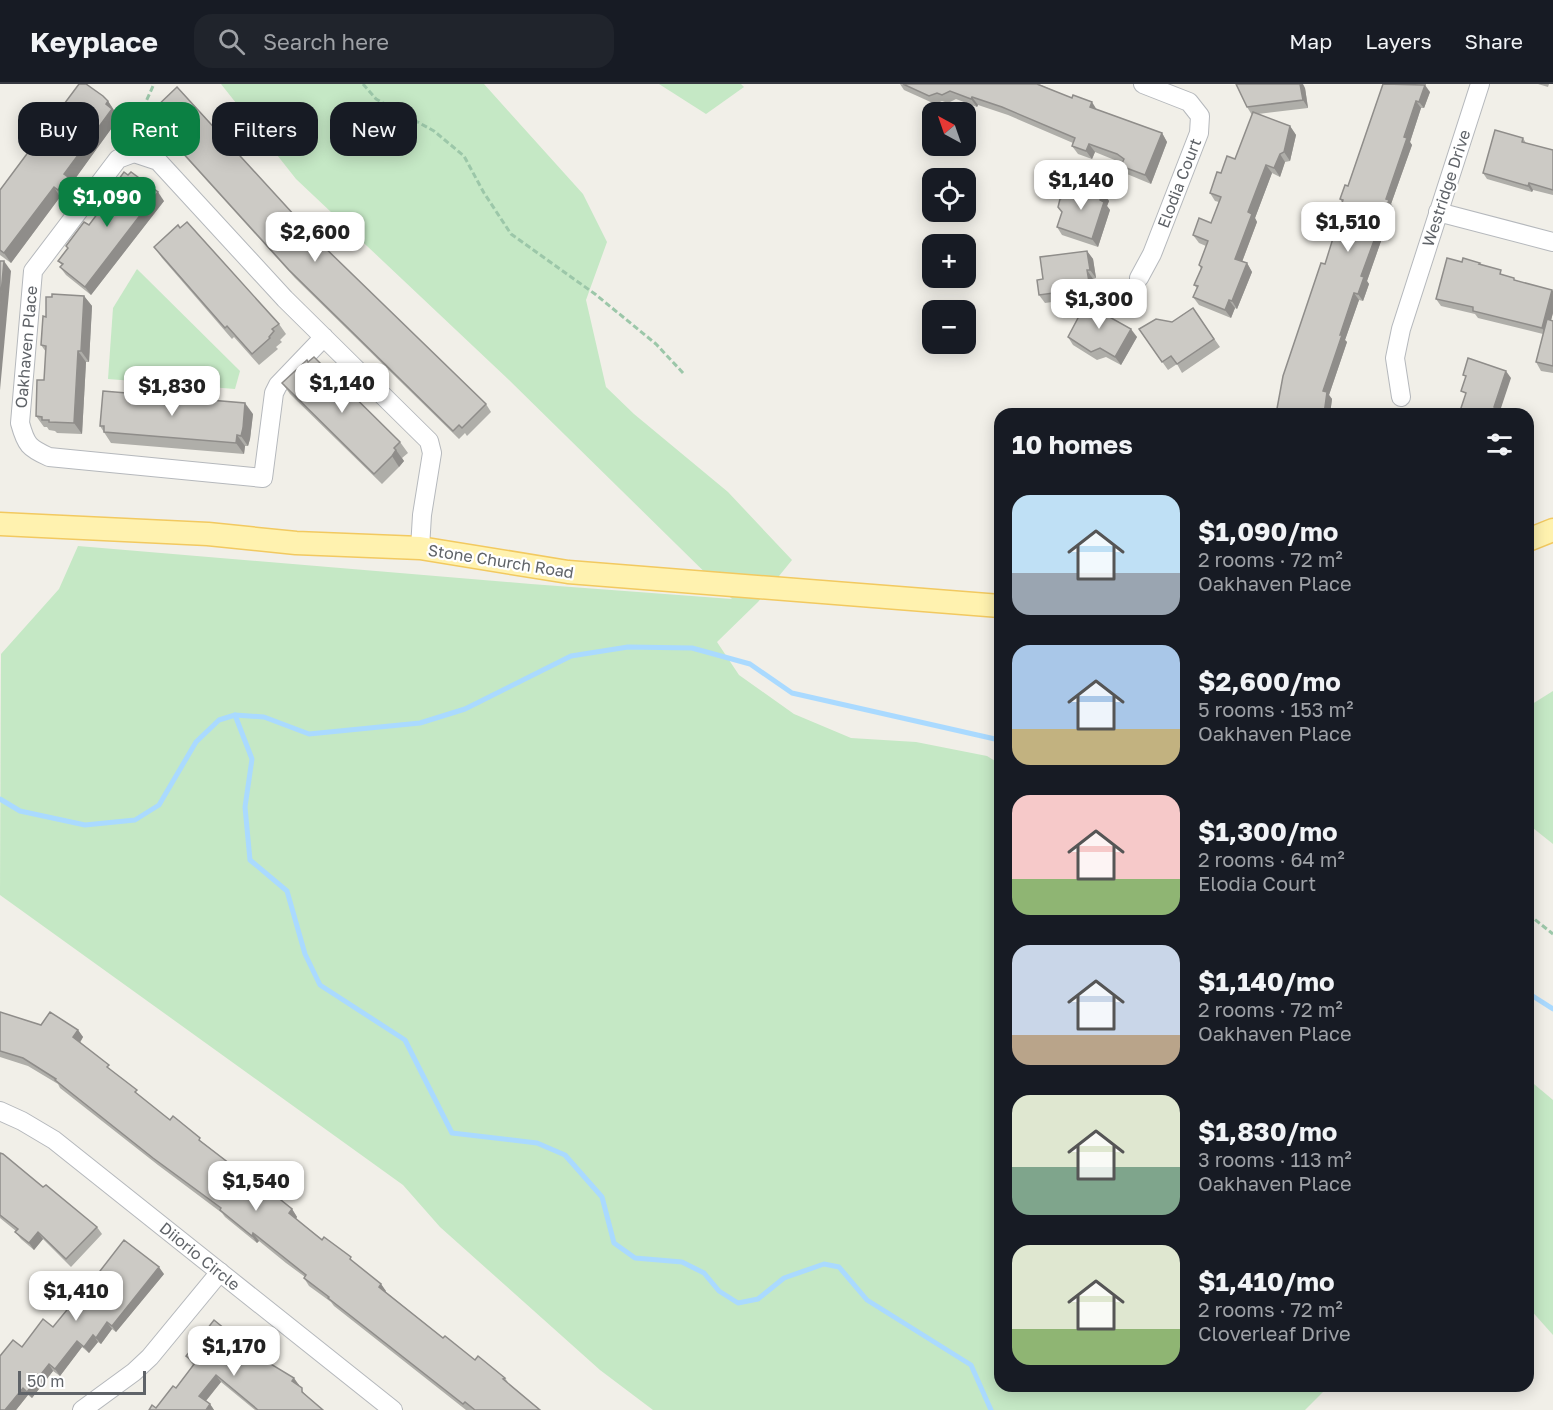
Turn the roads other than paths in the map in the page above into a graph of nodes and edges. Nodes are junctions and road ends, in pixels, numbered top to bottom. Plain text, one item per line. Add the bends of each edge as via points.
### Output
1 (1143, 84) edge
2 (1480, 84) edge
3 (1438, 212) junction
4 (1553, 242) edge
5 (1139, 278) dead end
6 (324, 337) junction
7 (1401, 397) dead end
8 (0, 524) edge
9 (1553, 530) edge
10 (1534, 538) edge
11 (420, 549) junction
12 (994, 606) edge
13 (0, 1111) edge
14 (220, 1272) junction
15 (82, 1410) edge
16 (393, 1410) edge

1 - 5 street, Elodia Court via 1189,102 1200,116 1199,134
2 - 3 street, Westridge Drive
3 - 4 street
3 - 7 street, Westridge Drive via 1395,358
6 - 6 street, Oakhaven Place via 158,161 134,153 118,159 33,271 20,423 24,440 49,458 263,478 274,393
6 - 11 street, Oakhaven Place via 429,441 432,453
8 - 11 main road, Stone Church Road
9 - 10 main road
11 - 12 main road, Stone Church Road via 568,572
13 - 14 street, Diiorio Circle via 54,1140
14 - 15 street via 150,1357
14 - 16 street, Diiorio Circle

